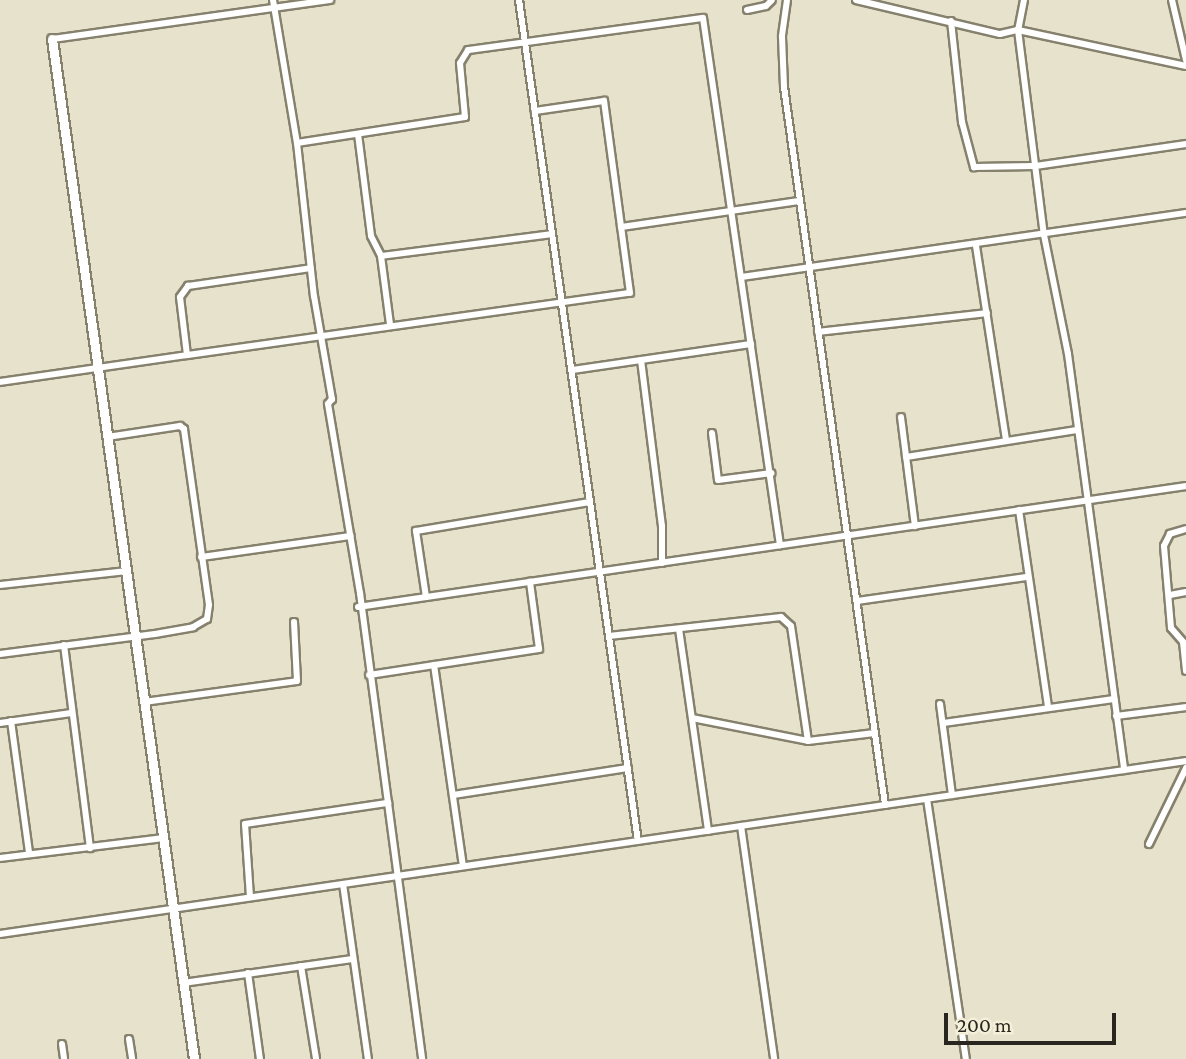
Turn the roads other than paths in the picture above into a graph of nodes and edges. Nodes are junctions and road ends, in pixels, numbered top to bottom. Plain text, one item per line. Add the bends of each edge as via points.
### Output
1 (330, 0) edge
2 (519, 0) edge
3 (772, 0) edge
4 (787, 0) edge
5 (856, 0) edge
6 (1024, 0) edge
7 (1172, 0) edge
8 (274, 4) edge
9 (747, 10) dead end
10 (951, 21) junction
11 (1018, 30) junction
12 (51, 39) joint
13 (525, 43) junction
14 (1186, 60) edge
15 (1186, 66) edge
16 (535, 111) junction
17 (358, 134) junction
18 (297, 143) junction
19 (1186, 144) edge
20 (1035, 166) junction
21 (799, 201) junction
22 (729, 211) junction
23 (1186, 213) edge
24 (621, 227) junction
25 (552, 234) junction
26 (1044, 235) junction
27 (976, 246) junction
28 (380, 256) junction
29 (808, 267) junction
30 (311, 268) junction
31 (741, 277) junction
32 (562, 302) junction
33 (987, 313) junction
34 (390, 324) junction
35 (818, 332) junction
36 (321, 336) junction
37 (751, 344) junction
38 (187, 355) junction
39 (641, 360) junction
40 (97, 368) junction
41 (572, 370) junction
42 (0, 382) edge
43 (901, 417) dead end
44 (1077, 430) junction
45 (712, 433) dead end
46 (107, 437) junction
47 (1006, 439) junction
48 (906, 457) junction
49 (772, 473) junction
50 (1186, 486) edge
51 (1086, 501) junction
52 (590, 502) junction
53 (1019, 510) junction
54 (915, 526) junction
55 (1186, 529) edge
56 (351, 536) junction
57 (848, 536) junction
58 (780, 545) junction
59 (201, 557) junction
60 (662, 563) junction
61 (126, 571) junction
62 (600, 572) junction
63 (1026, 577) junction
64 (530, 582) junction
65 (0, 585) edge
66 (1186, 592) edge
67 (1170, 595) junction
68 (426, 597) junction
69 (857, 601) junction
70 (358, 607) junction
71 (294, 622) dead end
72 (679, 629) junction
73 (135, 636) junction
74 (609, 636) junction
75 (64, 645) junction
76 (0, 654) edge
77 (434, 664) junction
78 (1186, 671) edge
79 (369, 674) junction
80 (1114, 699) junction
81 (144, 702) junction
82 (940, 704) dead end
83 (1185, 705) edge
84 (1048, 707) junction
85 (71, 713) junction
86 (1116, 716) junction
87 (692, 718) junction
88 (11, 721) junction
89 (0, 723) edge
90 (943, 723) junction
91 (875, 733) junction
92 (808, 741) junction
93 (1186, 761) edge
94 (628, 768) junction
95 (1186, 768) edge
96 (1124, 770) junction
97 (453, 795) junction
98 (952, 795) junction
99 (927, 799) junction
100 (388, 803) junction
101 (885, 805) junction
102 (741, 826) junction
103 (708, 831) junction
104 (163, 838) junction
105 (638, 841) junction
106 (1149, 844) dead end
107 (90, 848) junction
108 (29, 853) junction
109 (0, 858) edge
110 (463, 866) junction
111 (396, 876) junction
112 (342, 884) junction
113 (250, 897) junction
114 (173, 909) junction
115 (0, 934) edge
116 (352, 959) junction
117 (301, 966) junction
118 (247, 973) junction
119 (183, 983) junction
120 (130, 1039) dead end
121 (62, 1044) dead end
122 (64, 1059) edge
123 (132, 1059) edge
124 (194, 1059) edge
125 (260, 1059) edge
126 (316, 1059) edge
127 (368, 1059) edge
128 (422, 1059) edge
129 (774, 1059) edge
130 (966, 1059) edge

1 - 8 street
2 - 13 street
3 - 9 street
4 - 21 street via 782,63
5 - 10 street
6 - 11 street
7 - 14 street
8 - 12 street
8 - 18 street
10 - 11 street via 1000,34
10 - 20 street via 962,122 974,167
11 - 15 street
11 - 20 street
12 - 40 street
13 - 16 street
13 - 17 street via 463,52 465,117
13 - 22 street via 703,18
16 - 24 street via 604,101
16 - 25 street
17 - 18 street
17 - 28 street via 371,236
18 - 30 street
19 - 20 street
20 - 26 street
21 - 22 street
21 - 29 street
22 - 24 street
22 - 31 street
23 - 26 street
24 - 32 street via 630,293
25 - 28 street
25 - 32 street
26 - 27 street
26 - 44 street via 1068,354
27 - 29 street
27 - 33 street
28 - 34 street
29 - 31 street
29 - 35 street
30 - 36 street
30 - 38 street via 188,286 180,298
31 - 37 street
32 - 34 street
32 - 41 street
33 - 35 street
33 - 47 street
34 - 36 street
35 - 57 street
36 - 38 street
36 - 56 street
37 - 39 street
37 - 49 street
38 - 40 street
39 - 41 street
39 - 60 street via 662,526
40 - 42 street
40 - 46 street
41 - 52 street
43 - 48 street
44 - 47 street
44 - 51 street
45 - 49 street via 718,480
46 - 59 street via 184,429
46 - 61 street
47 - 48 street
48 - 54 street
49 - 58 street
50 - 51 street
51 - 53 street
51 - 80 street
52 - 62 street
52 - 68 street via 416,530
53 - 54 street
53 - 63 street
54 - 57 street
55 - 67 street via 1170,534 1164,546
56 - 59 street
56 - 70 street
57 - 58 street
57 - 69 street
58 - 60 street
59 - 73 street via 207,619 193,627
60 - 62 street
61 - 65 street
61 - 73 street
62 - 64 street
62 - 74 street
63 - 69 street
63 - 84 street
64 - 68 street
64 - 77 street via 539,649
66 - 67 street
67 - 78 street via 1171,628 1183,642
68 - 70 street
69 - 91 street
70 - 79 street
71 - 81 street via 299,675 295,682
72 - 74 street
72 - 87 street
72 - 92 street via 772,615 789,622
73 - 75 street
73 - 81 street
74 - 94 street
75 - 76 street
75 - 85 street
77 - 79 street
77 - 97 street
79 - 100 street
80 - 84 street
80 - 86 street
81 - 104 street
82 - 90 street
83 - 86 street
84 - 90 street
85 - 88 street
85 - 107 street
86 - 96 street
87 - 92 street
87 - 103 street
88 - 89 street
88 - 108 street
90 - 98 street
91 - 92 street
91 - 101 street
93 - 96 street
94 - 97 street
94 - 105 street
95 - 106 street
96 - 98 street
97 - 110 street
98 - 99 street
99 - 101 street
99 - 130 street
100 - 111 street
100 - 113 street via 245,824
101 - 102 street
102 - 103 street
102 - 129 street
103 - 105 street
104 - 107 street
104 - 114 street
105 - 110 street
107 - 108 street
108 - 109 street
110 - 111 street
111 - 112 street
111 - 128 street
112 - 113 street
112 - 116 street
113 - 114 street
114 - 115 street
114 - 119 street
116 - 117 street
116 - 127 street
117 - 118 street
117 - 126 street
118 - 119 street
118 - 125 street
119 - 124 street
120 - 123 street
121 - 122 street

